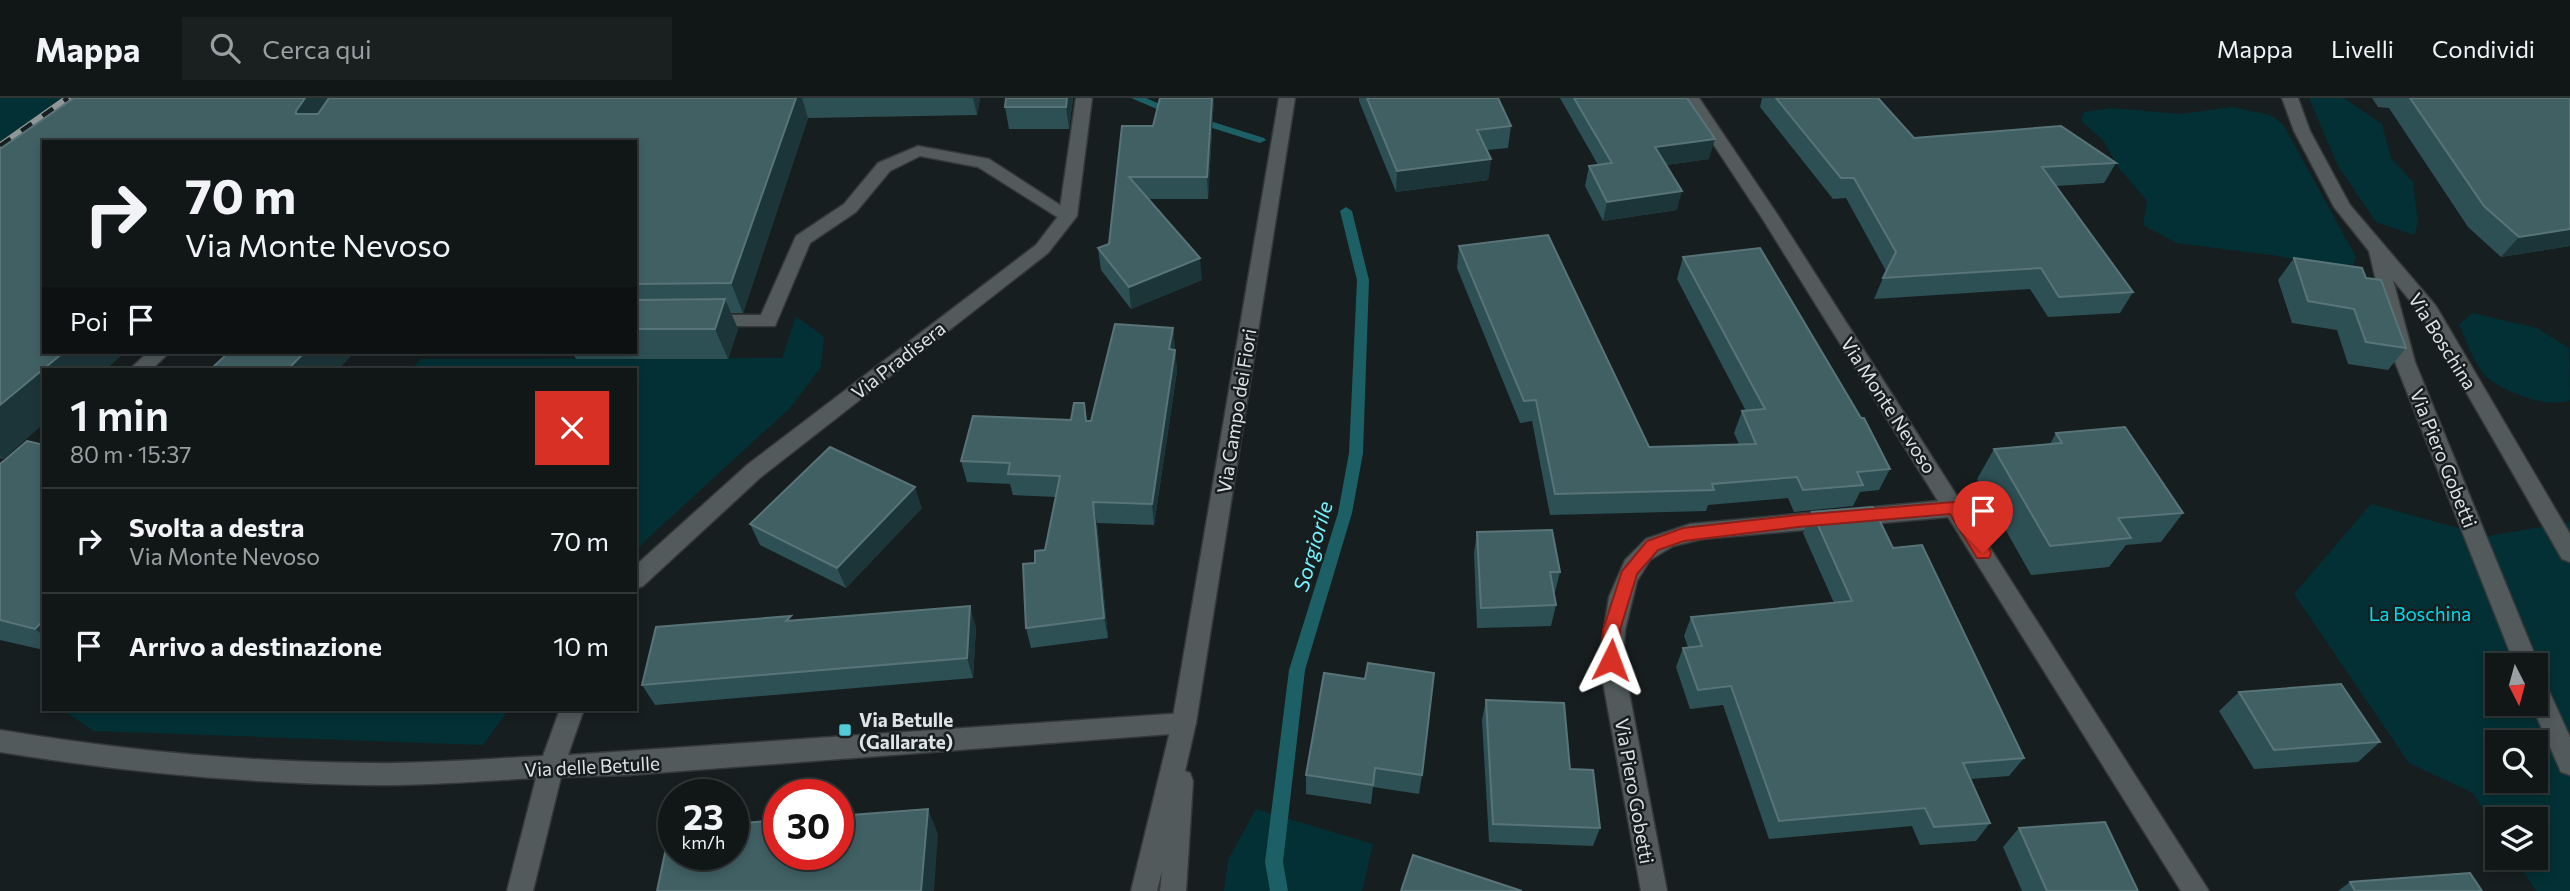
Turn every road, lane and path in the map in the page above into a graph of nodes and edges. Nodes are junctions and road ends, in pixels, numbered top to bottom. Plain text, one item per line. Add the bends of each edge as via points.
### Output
1 (1084, 98) edge
2 (1691, 98) edge
3 (2290, 98) edge
4 (1290, 99) edge
5 (1068, 216) junction
6 (2375, 246) junction
7 (688, 321) edge
8 (158, 354) edge
9 (141, 368) edge
10 (1954, 508) junction
11 (2570, 553) edge
12 (637, 578) edge
13 (2522, 653) edge
14 (571, 711) edge
15 (2548, 714) edge
16 (1184, 723) junction
17 (0, 741) edge
18 (2570, 764) edge
19 (551, 769) junction
20 (520, 891) edge
21 (1144, 891) edge
22 (1173, 891) edge
23 (1654, 891) edge
24 (2196, 891) edge

1 - 5 street
2 - 10 street, Via Monte Nevoso
3 - 6 street, Via Boschina via 2302,131 2343,207
4 - 16 street, Via Campo dei Fiori
5 - 7 street via 983,163 918,151 884,167 850,208 802,240 768,321
5 - 12 street, Via Pradisera via 1042,249 754,471
6 - 11 street, Via Boschina via 2429,312
6 - 13 street, Via Piero Gobetti via 2405,362
8 - 9 street
10 - 23 street, Via Piero Gobetti via 1683,535 1652,546 1630,571 1612,630 1611,660
10 - 24 street, Via Monte Nevoso
14 - 19 street
15 - 18 street
16 - 19 street, Via delle Betulle
16 - 21 street, Via Campo dei Fiori
16 - 22 street, Via Campo dei Fiori
17 - 19 street, Via delle Betulle via 92,756 275,771 369,774
19 - 20 street

